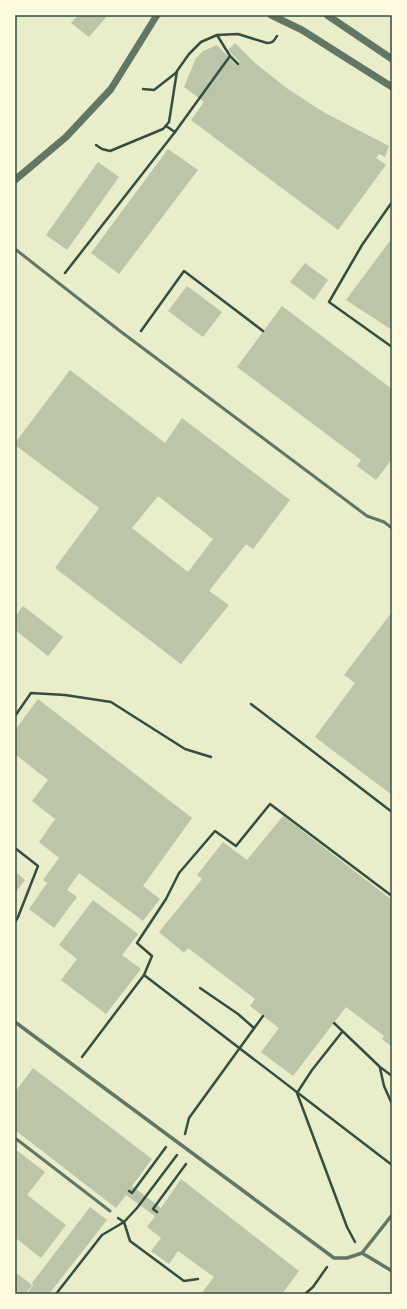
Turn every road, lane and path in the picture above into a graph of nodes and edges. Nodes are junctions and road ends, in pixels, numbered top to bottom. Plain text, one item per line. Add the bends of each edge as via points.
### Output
1 (158, 15) edge
2 (270, 15) edge
3 (328, 15) edge
4 (218, 34) junction
5 (277, 36) dead end
6 (230, 56) junction
7 (392, 59) edge
8 (238, 64) dead end
9 (177, 71) junction
10 (392, 87) edge
11 (144, 90) dead end
12 (166, 126) junction
13 (175, 132) junction
14 (96, 145) dead end
15 (15, 180) edge
16 (392, 202) edge
17 (15, 249) edge
18 (64, 273) dead end
19 (141, 331) dead end
20 (263, 331) dead end
21 (392, 347) edge
22 (392, 528) edge
23 (251, 704) dead end
24 (15, 716) edge
25 (211, 757) dead end
26 (392, 812) edge
27 (15, 848) edge
28 (392, 896) edge
29 (15, 922) edge
30 (144, 974) junction
31 (200, 988) dead end
32 (263, 1016) dead end
33 (15, 1022) edge
34 (334, 1024) dead end
35 (254, 1028) junction
36 (342, 1032) junction
37 (240, 1048) junction
38 (75, 1066) junction
39 (380, 1067) junction
40 (392, 1076) edge
41 (297, 1093) junction
42 (392, 1104) edge
43 (15, 1138) edge
44 (182, 1145) junction
45 (165, 1150) dead end
46 (194, 1154) junction
47 (392, 1165) edge
48 (129, 1190) dead end
49 (110, 1211) joint
50 (157, 1212) dead end
51 (392, 1215) edge
52 (124, 1222) junction
53 (362, 1253) junction
54 (334, 1258) junction
55 (392, 1271) edge
56 (198, 1279) dead end
57 (56, 1294) edge
58 (305, 1294) edge

1 - 15 street via 111,89 66,137
2 - 10 street via 302,30
3 - 7 street
4 - 5 path via 238,34 267,44
4 - 6 path
4 - 9 path via 201,42
6 - 8 path
6 - 13 path
9 - 11 path via 154,90
9 - 12 path via 169,122
12 - 13 path
12 - 14 path via 110,151
13 - 18 path
16 - 21 path via 362,245 329,302
17 - 22 lane via 361,512
19 - 20 path via 184,271
23 - 26 path
24 - 25 path via 31,693 111,702 185,749
27 - 29 path via 38,866
28 - 30 path via 270,804 236,846 216,831 179,873 166,899 137,943 152,956
30 - 37 path
30 - 38 path
31 - 35 path
32 - 35 path
33 - 38 street
34 - 36 path
35 - 37 path
36 - 39 path
36 - 41 path
37 - 41 path
37 - 44 path via 189,1118
38 - 44 street
39 - 40 path
39 - 42 path via 384,1086
41 - 47 path
41 - 53 path via 347,1227
43 - 49 lane
44 - 46 street
44 - 52 path
45 - 48 path via 132,1193
46 - 50 path via 153,1209
46 - 54 street
49 - 52 path
51 - 53 street
52 - 56 path via 130,1241 184,1281
52 - 57 path via 102,1235
53 - 54 street via 347,1258
53 - 55 street
54 - 58 path

